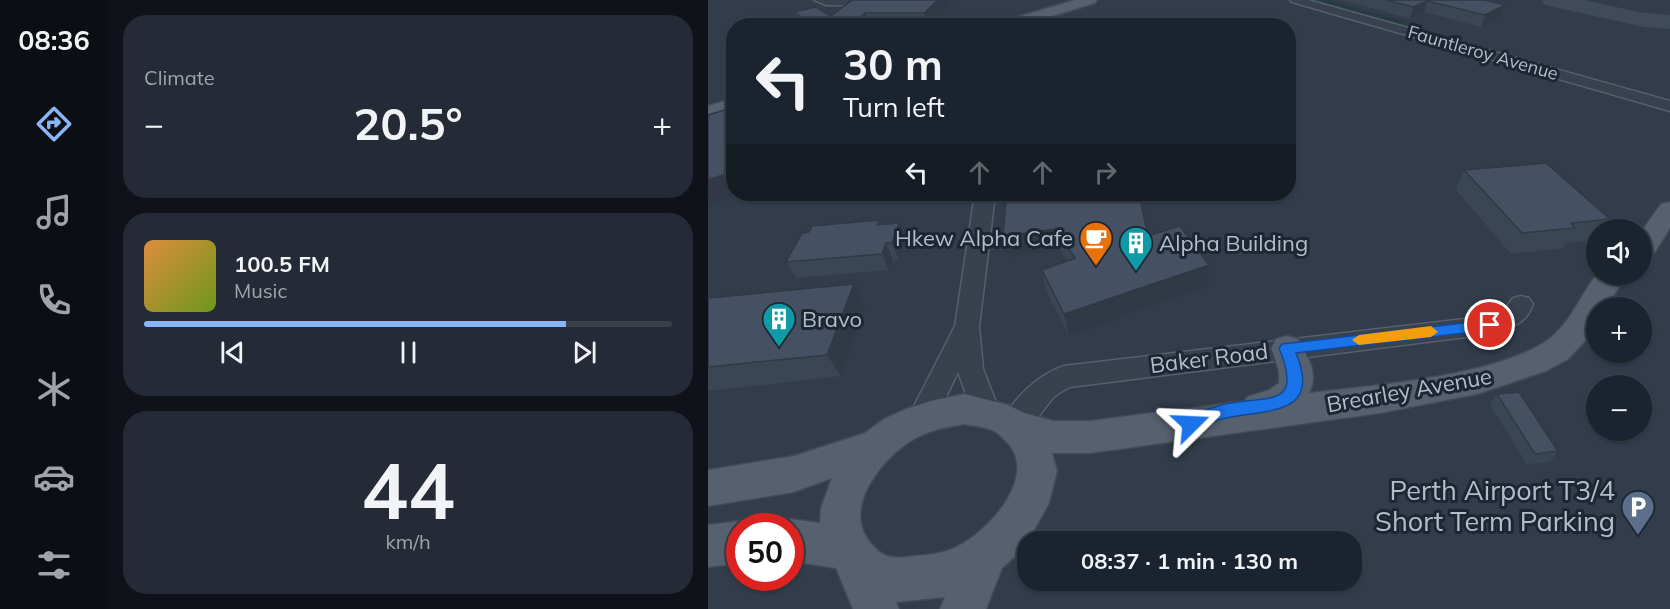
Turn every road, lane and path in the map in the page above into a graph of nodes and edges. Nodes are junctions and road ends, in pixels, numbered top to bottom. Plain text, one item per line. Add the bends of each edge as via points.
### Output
1 (820, 0) edge
2 (1090, 0) edge
3 (1296, 0) edge
4 (890, 3) edge
5 (1029, 18) edge
6 (726, 106) edge
7 (1670, 106) edge
8 (708, 112) edge
9 (984, 201) edge
10 (1670, 209) edge
11 (1652, 236) edge
12 (1604, 285) edge
13 (1521, 304) dead end
14 (967, 326) junction
15 (1287, 348) junction
16 (922, 418) junction
17 (1006, 421) junction
18 (1191, 424) junction
19 (879, 445) junction
20 (708, 488) edge
21 (726, 544) edge
22 (804, 544) edge
23 (708, 546) edge
24 (853, 557) junction
25 (984, 557) junction
26 (876, 609) edge
27 (963, 609) edge

1 - 4 street
2 - 5 main road
3 - 7 street, Fauntleroy Avenue
6 - 8 main road
9 - 14 street
10 - 11 main road
12 - 18 main road, Brearley Avenue via 1570,338 1533,363 1476,380 1389,397
13 - 15 street, Baker Road via 1508,321 1490,325
14 - 16 street
14 - 17 street via 970,369
15 - 17 street, Baker Road via 1071,376 1055,381
15 - 18 main road via 1297,383 1289,396 1273,405 1224,411
16 - 17 main road via 954,410
16 - 19 main road
17 - 18 main road, Brearley Avenue via 1039,434 1068,438
17 - 25 main road via 1029,440 1037,474 1033,494 1013,530
19 - 20 main road via 794,474
19 - 24 main road via 858,468 844,495 840,522
21 - 23 main road
22 - 24 main road
24 - 25 main road via 885,579 917,582 951,574
24 - 26 main road
25 - 27 main road

